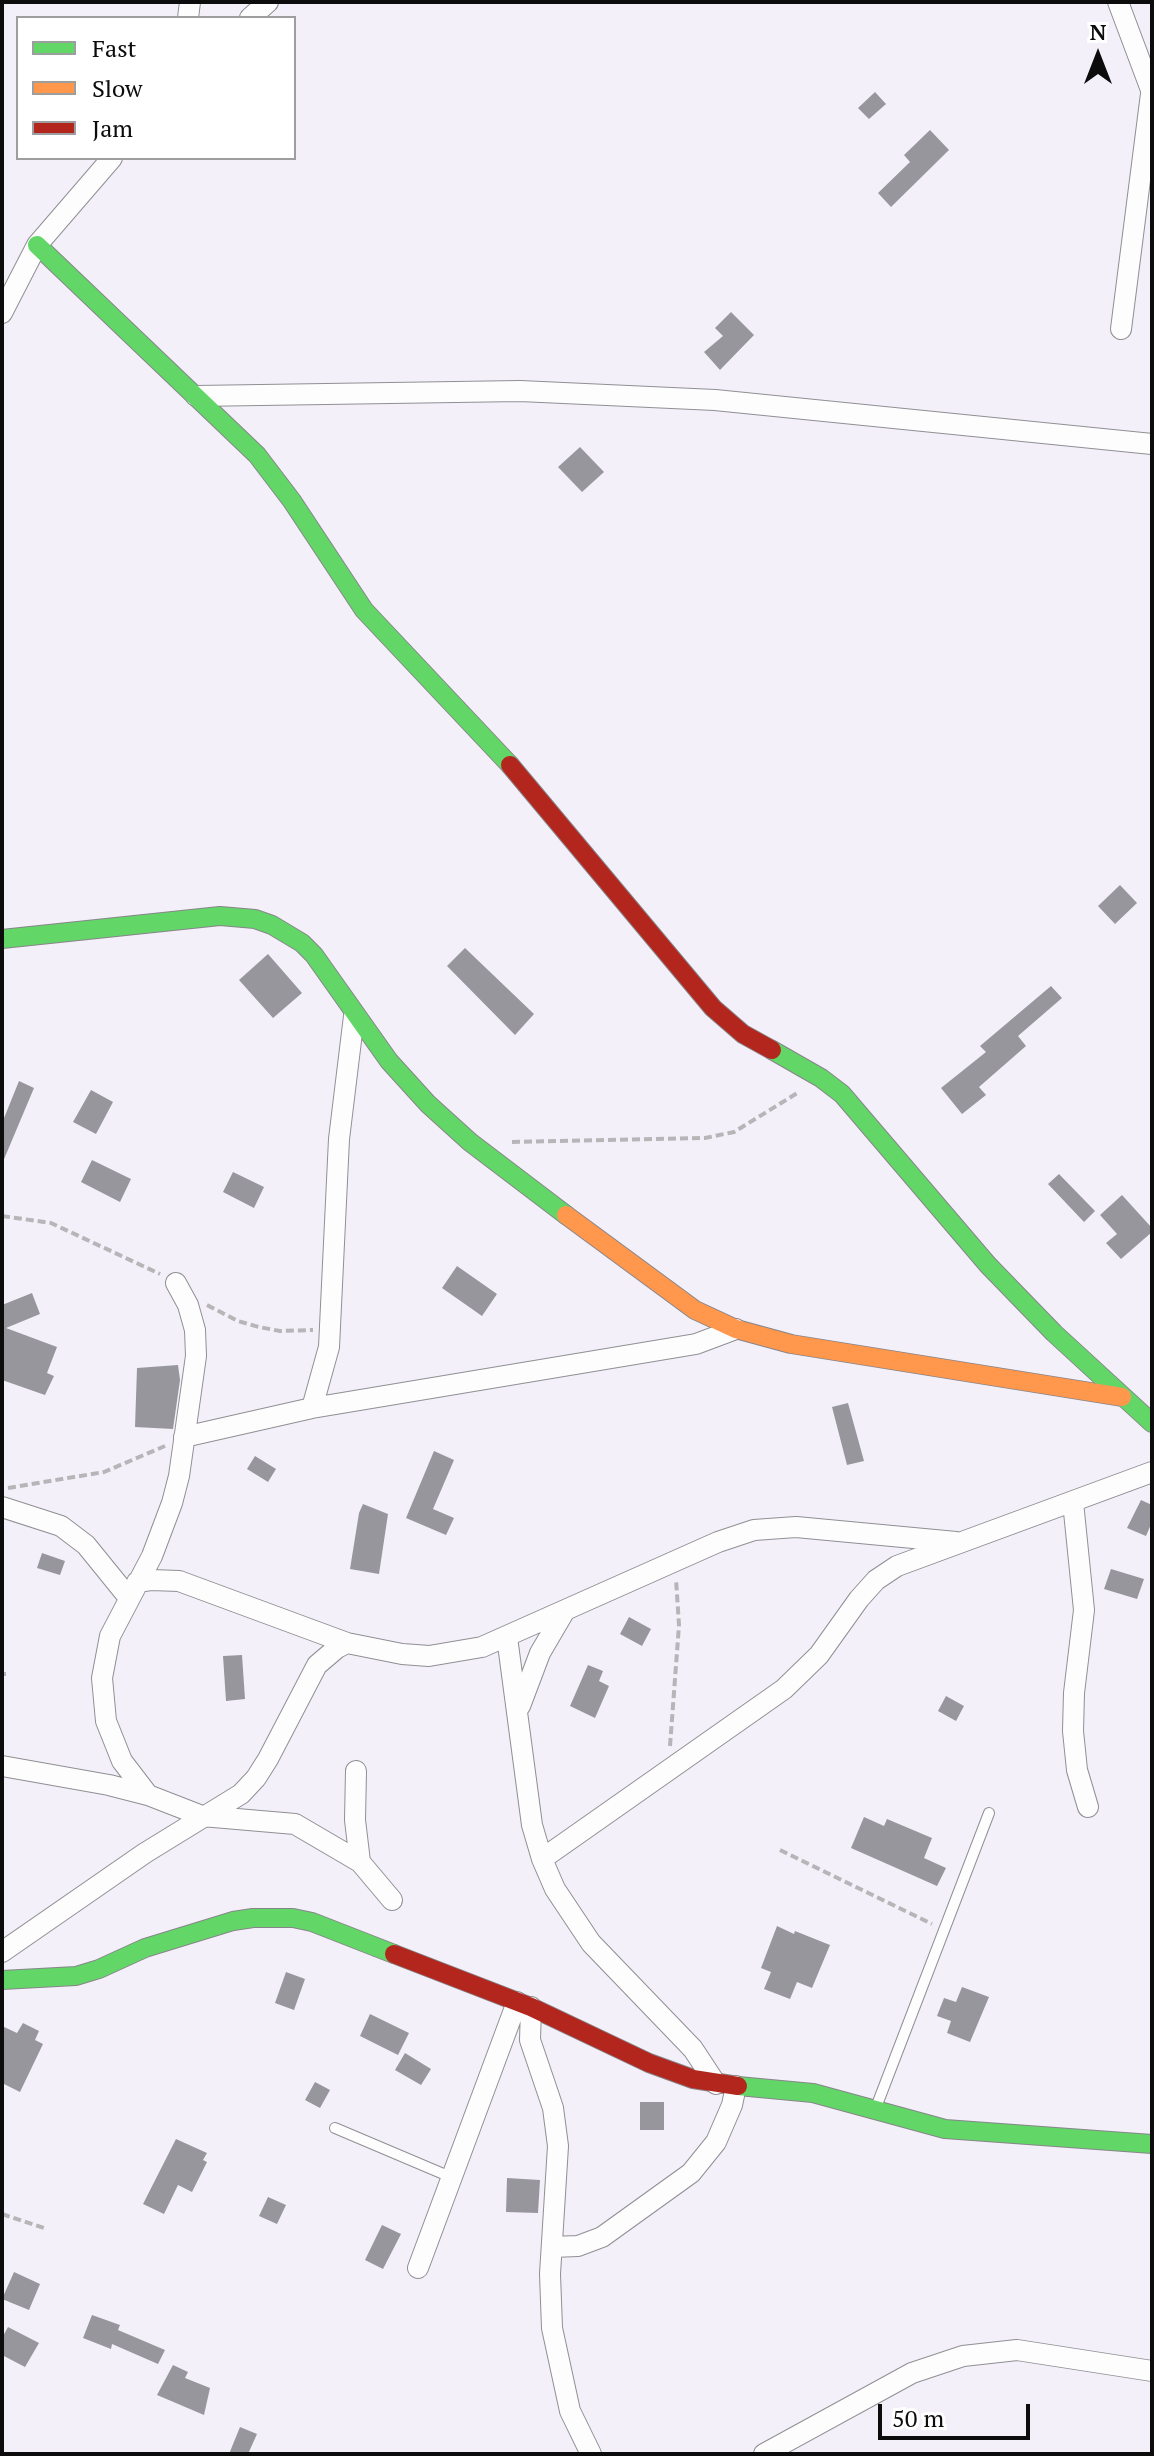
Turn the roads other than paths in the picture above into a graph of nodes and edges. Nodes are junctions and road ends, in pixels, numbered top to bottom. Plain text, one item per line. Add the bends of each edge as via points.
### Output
1 (268, 2) edge
2 (1118, 2) edge
3 (252, 16) edge
4 (1151, 88) edge
5 (110, 160) edge
6 (37, 245) junction
7 (2, 313) edge
8 (1121, 329) dead end
9 (196, 396) junction
10 (1152, 444) edge
11 (2, 939) edge
12 (354, 1016) junction
13 (176, 1283) dead end
14 (736, 1329) junction
15 (1122, 1397) junction
16 (312, 1408) junction
17 (1152, 1423) edge
18 (184, 1437) junction
19 (1152, 1472) edge
20 (1073, 1502) junction
21 (2, 1507) edge
22 (956, 1542) junction
23 (133, 1590) junction
24 (564, 1612) junction
25 (507, 1637) junction
26 (347, 1643) junction
27 (517, 1713) junction
28 (2, 1766) edge
29 (356, 1771) dead end
30 (148, 1795) junction
31 (1088, 1807) dead end
32 (989, 1813) dead end
33 (202, 1816) junction
34 (542, 1859) junction
35 (360, 1862) junction
36 (392, 1900) dead end
37 (2, 1952) edge
38 (2, 1980) edge
39 (524, 2005) junction
40 (726, 2085) junction
41 (874, 2112) junction
42 (335, 2128) dead end
43 (1152, 2144) edge
44 (453, 2178) junction
45 (552, 2247) junction
46 (418, 2268) dead end
47 (1152, 2371) edge
48 (591, 2454) edge
49 (764, 2454) edge

1 - 3 street
2 - 4 street
4 - 8 street
5 - 6 street
6 - 7 street
6 - 9 street
9 - 10 street via 520,391 700,399
9 - 15 street via 276,478 364,610 494,746 713,1008 759,1045 821,1078 854,1106 988,1265
11 - 12 street via 220,916 255,919 302,943
12 - 14 street via 428,1104 470,1142 676,1298
12 - 16 street via 339,1139 329,1347
13 - 18 street via 195,1330
14 - 15 street via 791,1344
14 - 16 street via 696,1344
15 - 17 street
16 - 18 street
18 - 23 street via 172,1503
19 - 20 street
20 - 22 street
20 - 31 street via 1084,1610 1073,1731
21 - 23 street via 61,1526
22 - 24 street via 796,1527 754,1530
22 - 34 street via 876,1580 803,1673 784,1689
23 - 26 street via 166,1580 192,1585
23 - 30 street via 110,1636 102,1678 106,1721 122,1761
24 - 25 street
24 - 27 street via 540,1653
25 - 26 street via 429,1656
25 - 27 street
26 - 33 street via 317,1665 256,1778 241,1794
27 - 34 street via 532,1825
28 - 30 street
29 - 35 street
30 - 33 street
32 - 41 lane
33 - 35 street via 295,1824
33 - 37 street
34 - 40 street via 591,1943
35 - 36 street
38 - 39 street via 76,1976 178,1937 233,1921 272,1917 312,1922
39 - 40 street via 670,2072
39 - 44 street
39 - 45 street via 533,2056 557,2127
40 - 41 street via 813,2093
40 - 45 street via 732,2105 716,2142 691,2173 602,2237 578,2246
41 - 43 street via 945,2129
42 - 44 lane
44 - 46 street
45 - 48 street via 556,2355 570,2411
47 - 49 street via 1017,2350 963,2356 912,2373

